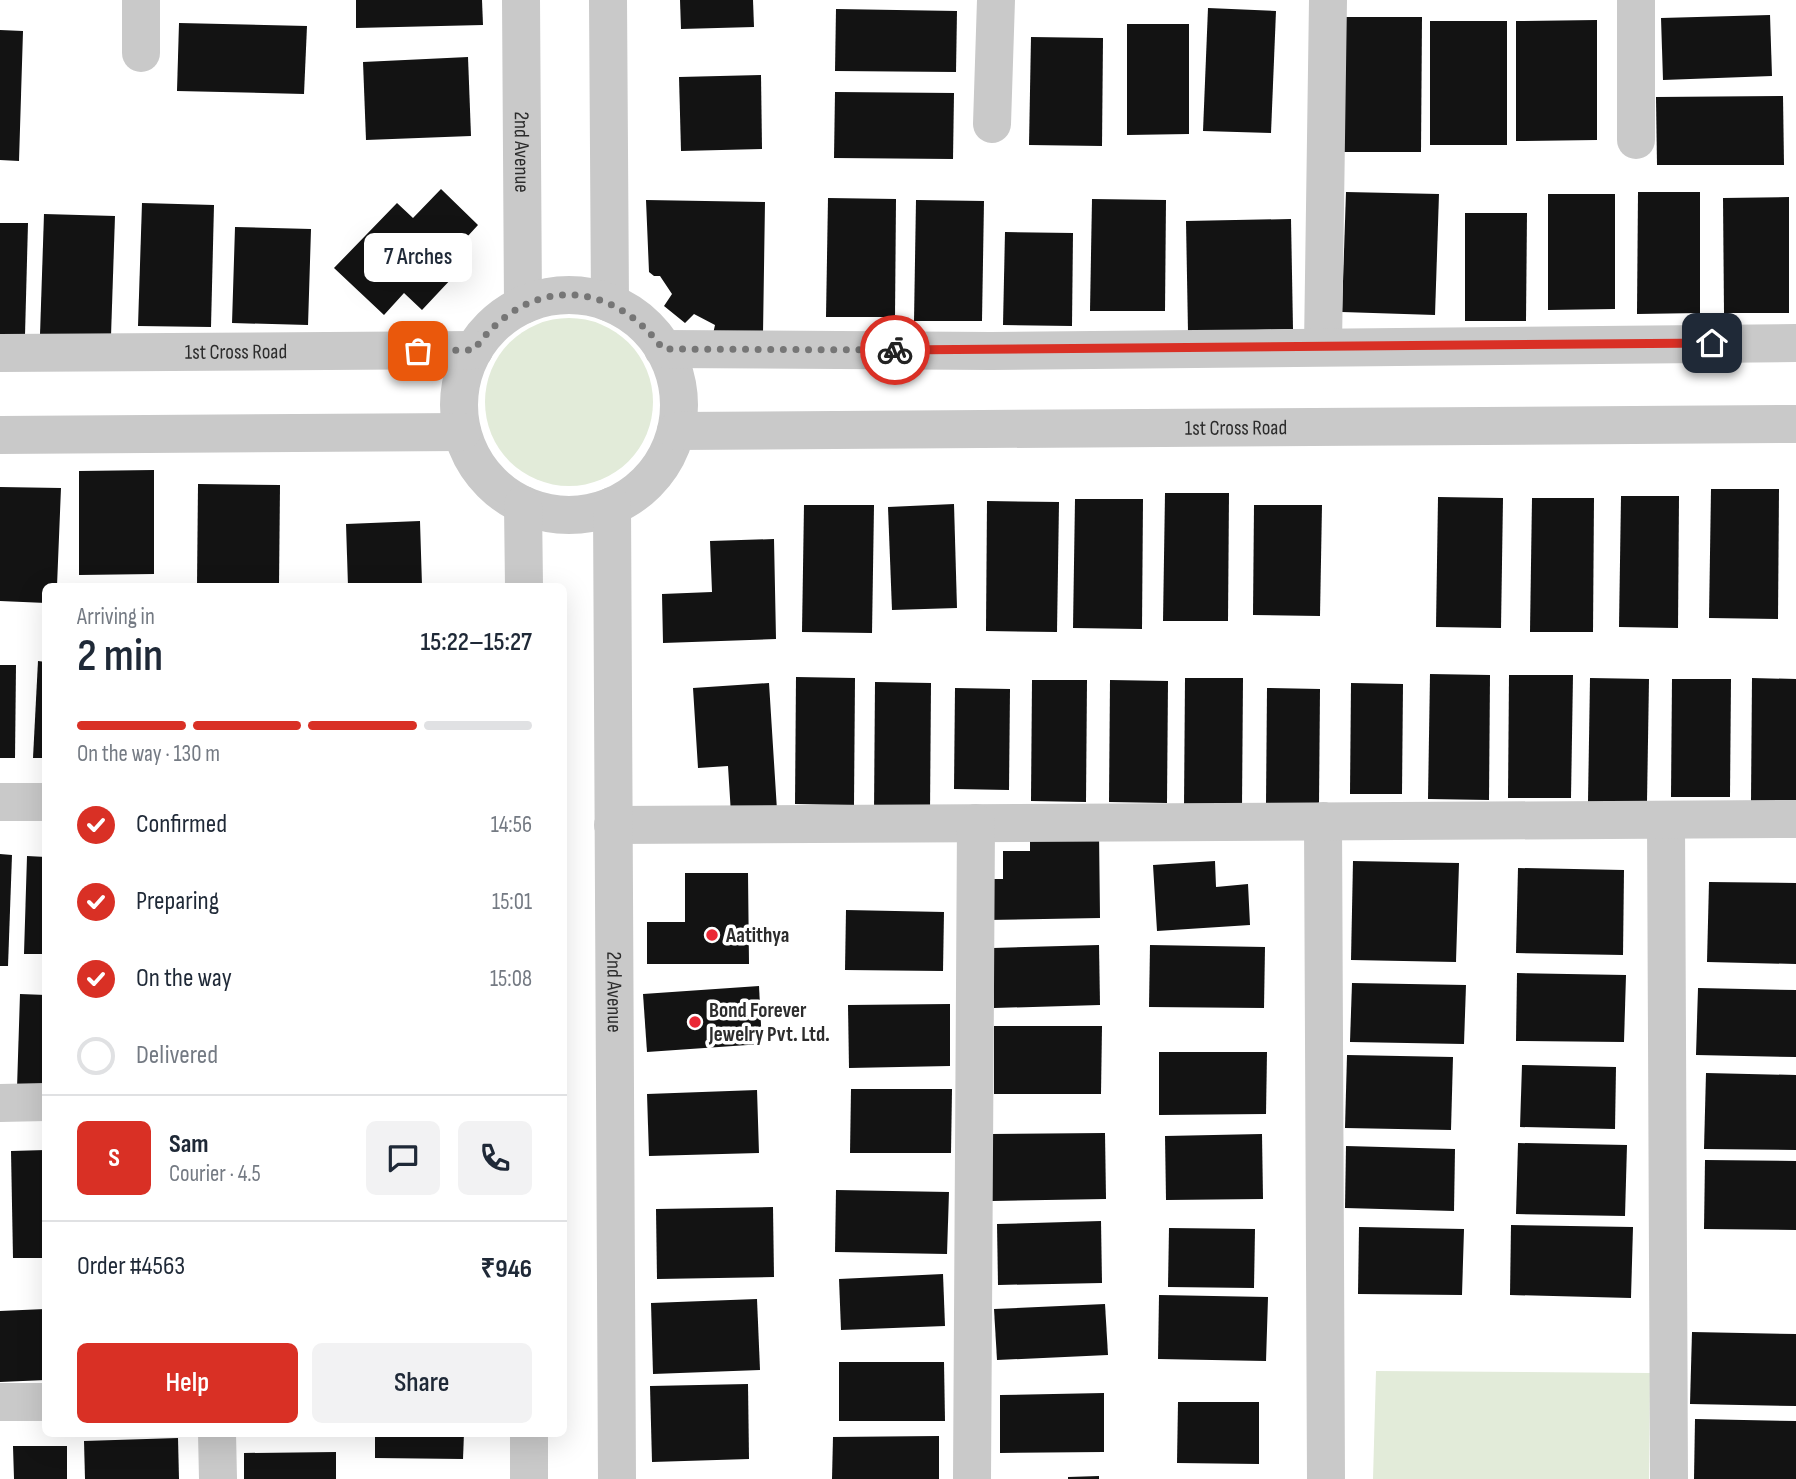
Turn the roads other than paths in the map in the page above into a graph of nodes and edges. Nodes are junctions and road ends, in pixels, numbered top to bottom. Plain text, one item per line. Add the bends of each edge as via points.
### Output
1 (141, 0) edge
2 (520, 0) edge
3 (608, 0) edge
4 (996, 0) edge
5 (1328, 0) edge
6 (1636, 0) edge
7 (141, 53) dead end
8 (992, 124) dead end
9 (1636, 140) dead end
10 (610, 303) junction
11 (523, 305) junction
12 (1796, 343) edge
13 (1322, 346) junction
14 (663, 349) junction
15 (474, 350) junction
16 (0, 353) edge
17 (1796, 424) edge
18 (676, 431) junction
19 (462, 432) junction
20 (0, 435) edge
21 (523, 505) junction
22 (612, 506) junction
23 (524, 583) edge
24 (0, 802) edge
25 (42, 802) edge
26 (1796, 819) edge
27 (1666, 820) junction
28 (1323, 821) junction
29 (976, 823) junction
30 (613, 825) junction
31 (42, 1102) edge
32 (0, 1103) edge
33 (0, 1402) edge
34 (42, 1402) edge
35 (217, 1437) edge
36 (529, 1437) edge
37 (218, 1479) edge
38 (529, 1479) edge
39 (617, 1479) edge
40 (972, 1479) edge
41 (1326, 1479) edge
42 (1669, 1479) edge

1 - 7 street
2 - 11 street, 2nd Avenue
3 - 10 street
4 - 8 street
5 - 13 street
6 - 9 street
10 - 11 street via 566,295
10 - 14 street via 631,314
11 - 15 street via 503,317
12 - 13 street
13 - 14 street
14 - 18 street via 679,402
15 - 16 street, 1st Cross Road
15 - 19 street via 463,376
17 - 18 street, 1st Cross Road
18 - 22 street via 653,476
19 - 20 street
19 - 21 street via 484,476
21 - 22 street via 568,516
21 - 23 street
22 - 30 street, 2nd Avenue
24 - 25 street
26 - 27 street
27 - 28 street
27 - 42 street
28 - 29 street
28 - 41 street
29 - 30 street
29 - 40 street
30 - 39 street, 2nd Avenue
31 - 32 street
33 - 34 street
35 - 37 street
36 - 38 street

